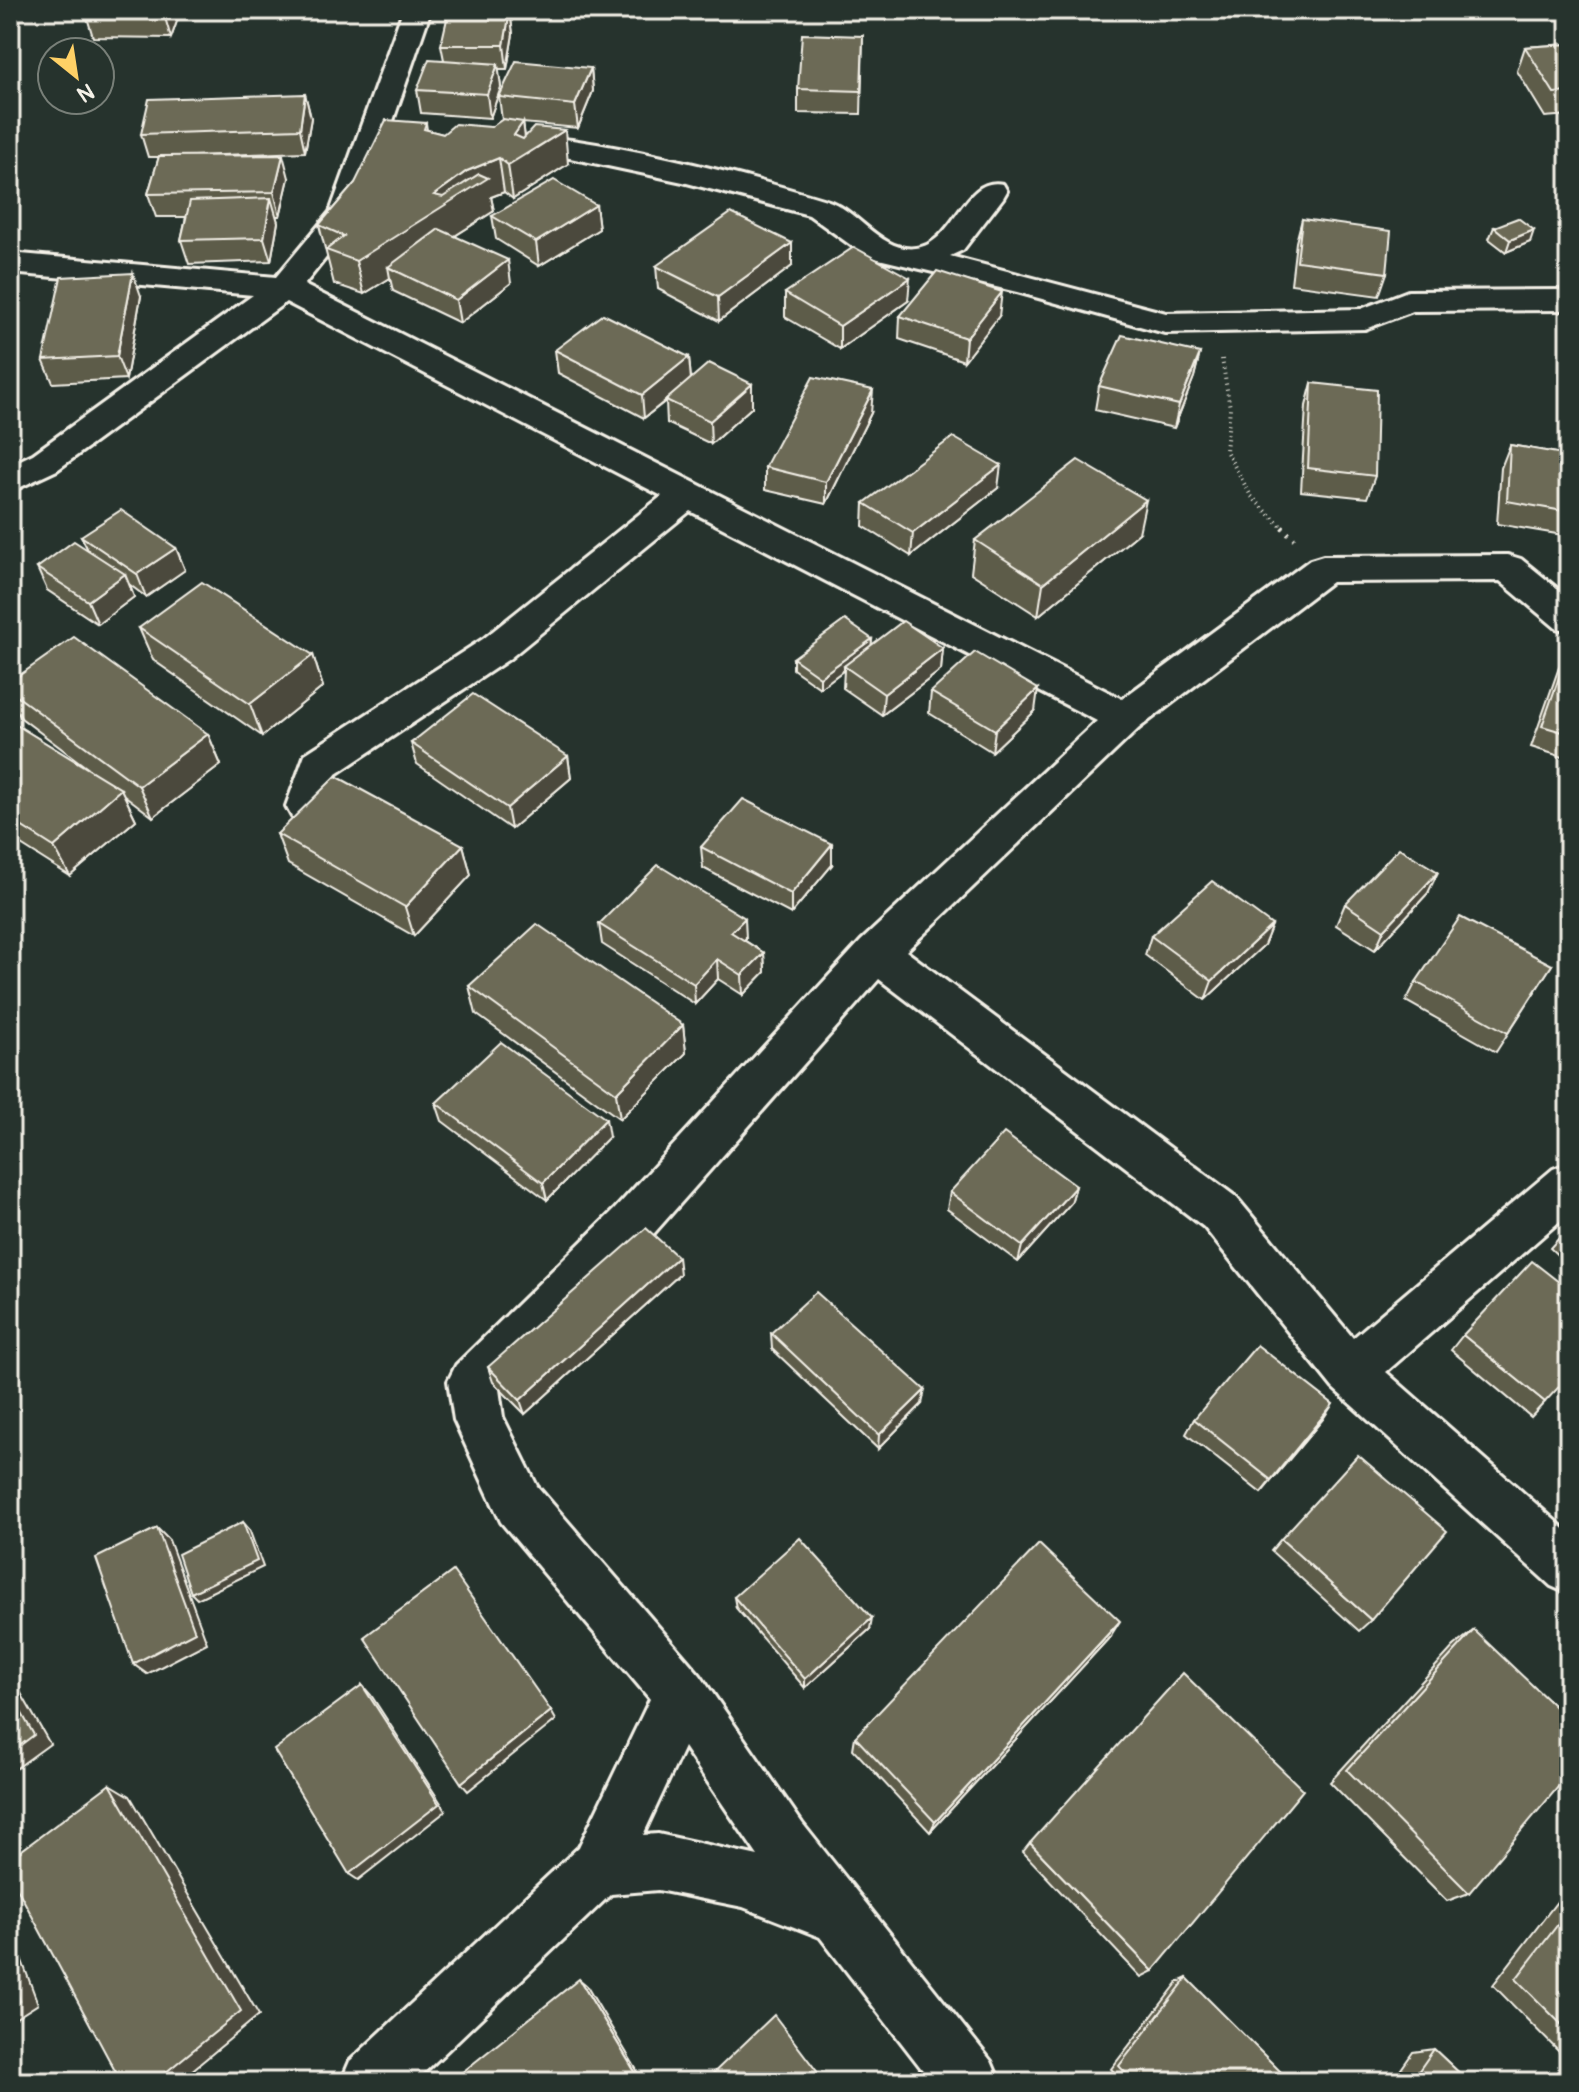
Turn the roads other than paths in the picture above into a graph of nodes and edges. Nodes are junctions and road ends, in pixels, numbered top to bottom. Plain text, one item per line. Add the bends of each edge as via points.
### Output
1 (417, 10) edge
2 (478, 147) edge
3 (992, 191) dead end
4 (919, 259) junction
5 (10, 263) edge
6 (284, 288) junction
7 (1569, 300) edge
8 (10, 480) edge
9 (687, 495) junction
10 (1569, 618) edge
11 (1125, 718) junction
12 (306, 806) edge
13 (876, 953) junction
14 (1569, 1184) edge
15 (1350, 1372) junction
16 (1569, 1568) edge
17 (681, 1694) junction
18 (782, 1843) junction
19 (599, 1867) junction
20 (839, 1915) junction
21 (371, 2082) edge
22 (970, 2082) edge

1 - 6 street via 401,47 386,145 345,214
2 - 4 street via 570,149 686,173 820,208 877,249
3 - 4 street via 952,243
4 - 7 street via 1165,323 1365,319 1408,301
5 - 6 street
6 - 8 street via 45,462
6 - 9 street
9 - 11 street
9 - 12 street via 496,649 319,765
10 - 11 street via 1508,568 1323,569
11 - 13 street
13 - 15 street via 1220,1212
13 - 17 street via 631,1225 473,1381 479,1420 519,1504
14 - 15 street
15 - 16 street
17 - 18 street
17 - 19 street
18 - 19 street
18 - 20 street
19 - 20 street via 658,1862 729,1876
19 - 21 street
20 - 22 street

